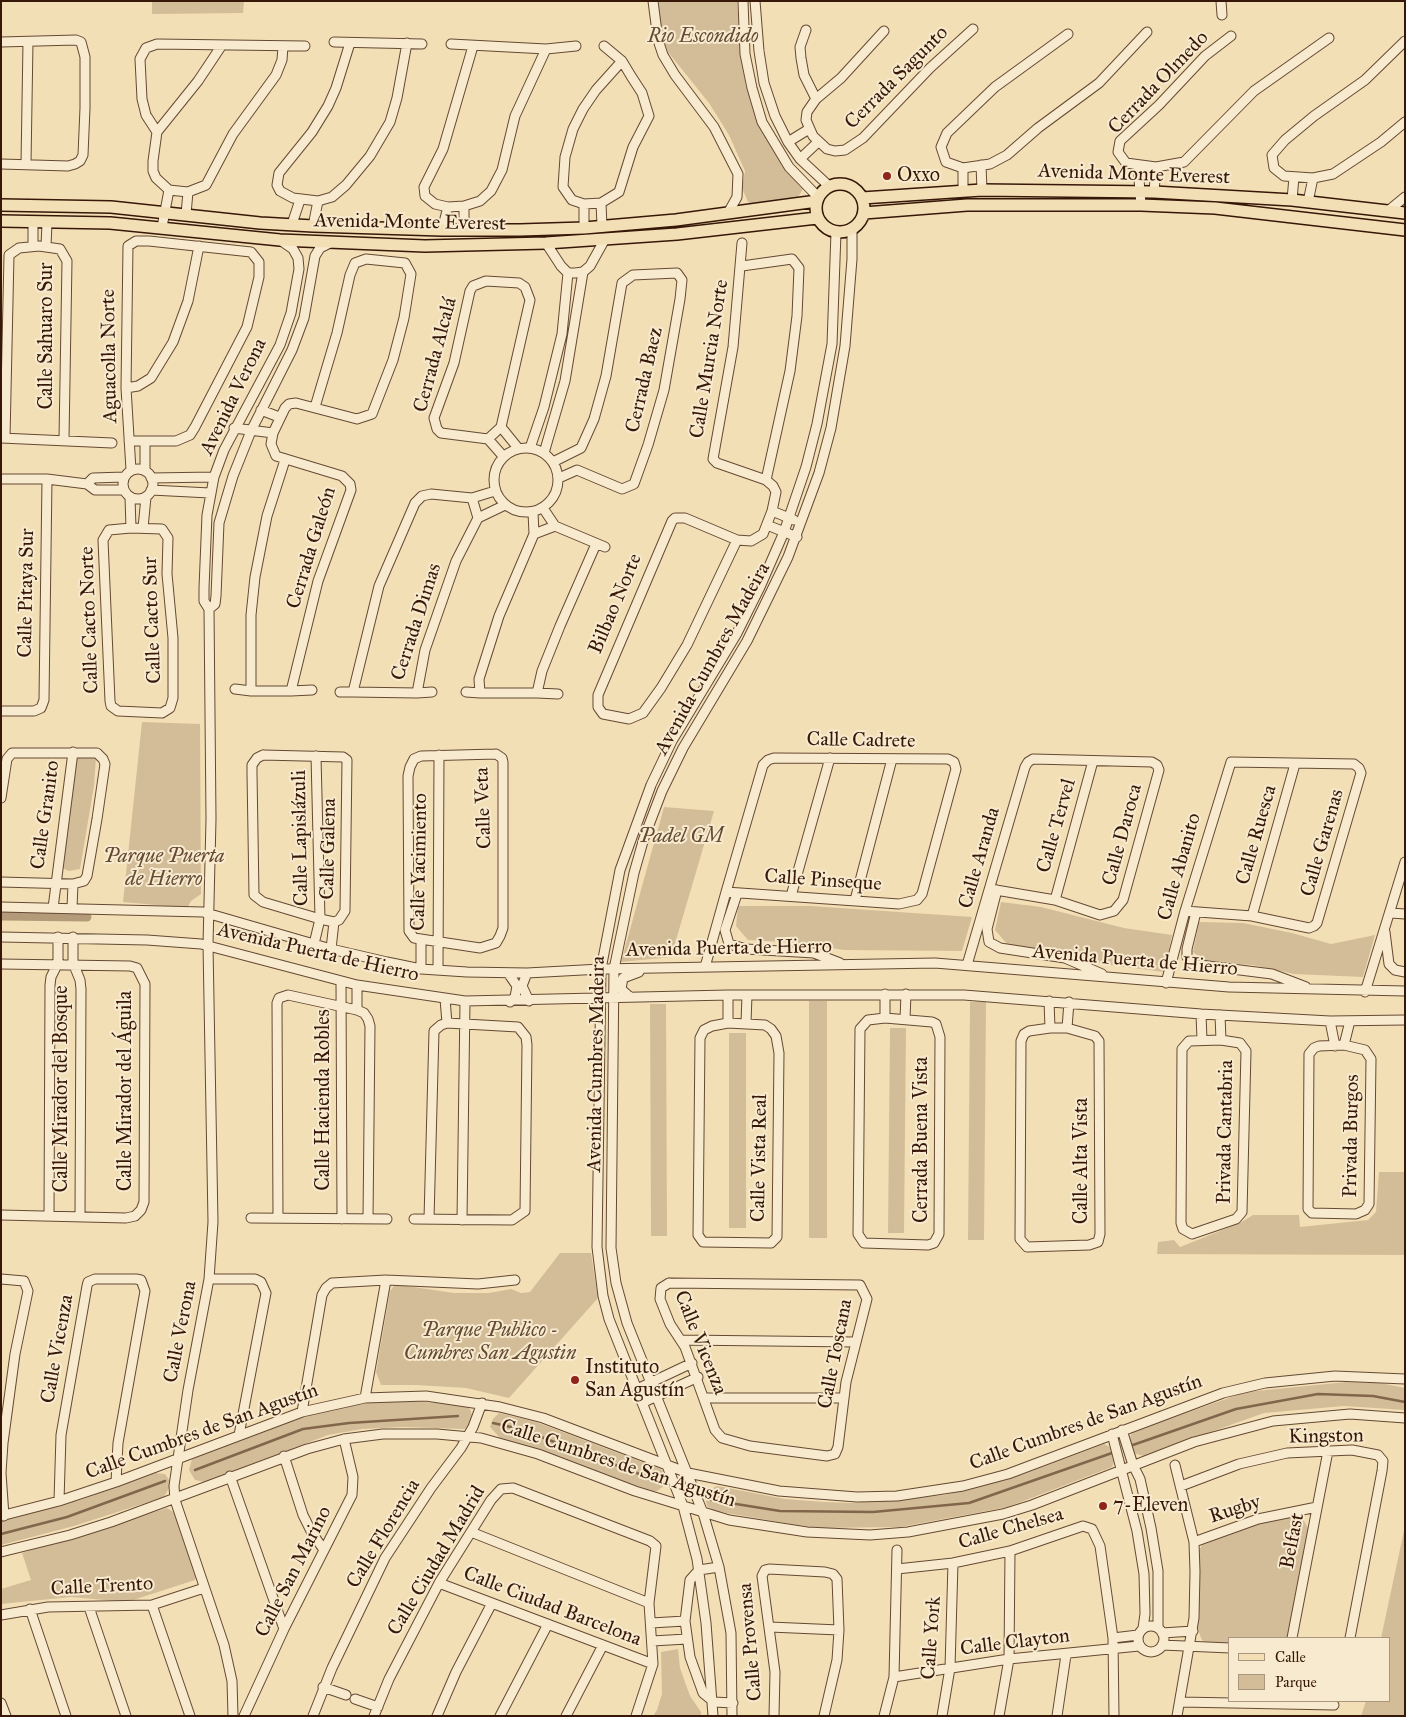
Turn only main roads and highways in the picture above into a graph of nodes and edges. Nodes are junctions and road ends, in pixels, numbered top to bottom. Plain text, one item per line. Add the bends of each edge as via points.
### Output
1 (1046, 190) junction
2 (1217, 195) junction
3 (862, 198) junction
4 (818, 199) junction
5 (1, 205) edge
6 (1045, 205) junction
7 (34, 206) junction
8 (1215, 208) junction
9 (864, 213) junction
10 (1405, 214) edge
11 (818, 218) junction
12 (240, 220) junction
13 (1, 221) edge
14 (33, 222) junction
15 (377, 228) junction
16 (584, 228) junction
17 (520, 230) junction
18 (1405, 230) edge
19 (238, 236) junction
20 (583, 240) junction
21 (376, 244) junction
22 (521, 244) junction

1 - 2 main road, Avenida Monte Everest
1 - 3 main road, Avenida Monte Everest via 982,190
1 - 6 main road
2 - 8 main road
2 - 10 main road, Avenida Monte Everest via 1292,200
3 - 4 main road via 848,185 838,184 829,186
3 - 9 main road
4 - 11 main road
4 - 16 main road, Avenida Monte Everest via 728,213
5 - 7 main road, Avenida Monte Everest
6 - 8 main road, Avenida Monte Everest
6 - 9 main road, Avenida Monte Everest via 967,205
7 - 12 main road, Avenida Monte Everest via 110,207
7 - 14 main road
8 - 18 main road, Avenida Monte Everest
9 - 11 main road via 852,230 836,232 822,225
11 - 20 main road, Avenida Monte Everest via 704,232
12 - 15 main road, Avenida Monte Everest
12 - 19 main road
13 - 14 main road, Avenida Monte Everest
14 - 19 main road, Avenida Monte Everest via 110,223
15 - 17 main road, Avenida Monte Everest
15 - 21 main road
16 - 17 main road, Avenida Monte Everest
16 - 20 main road
17 - 22 main road
19 - 21 main road, Avenida Monte Everest
20 - 22 main road, Avenida Monte Everest
21 - 22 main road, Avenida Monte Everest

